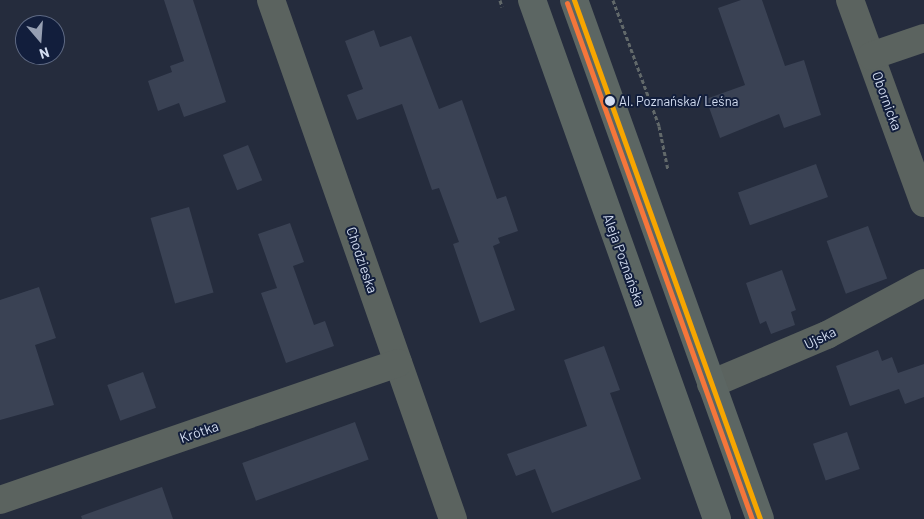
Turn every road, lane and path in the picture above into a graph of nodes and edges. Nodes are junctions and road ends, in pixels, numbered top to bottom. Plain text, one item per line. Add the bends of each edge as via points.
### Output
1 (271, 0) edge
2 (532, 0) edge
3 (574, 0) edge
4 (613, 0) edge
5 (850, 0) edge
6 (924, 38) edge
7 (871, 56) junction
8 (670, 178) dead end
9 (924, 203) edge
10 (924, 283) edge
11 (398, 363) junction
12 (711, 384) junction
13 (0, 500) edge
14 (453, 519) edge
15 (717, 519) edge
16 (760, 519) edge

1 - 11 street, Chodzieska
2 - 15 main road, Aleja Poznańska
3 - 12 main road
4 - 8 path via 659,126
5 - 7 street, Obornicka
6 - 7 street
7 - 9 street, Obornicka
10 - 12 street, Ujska via 827,335
11 - 13 street, Krótka
11 - 14 street, Chodzieska
12 - 16 main road

